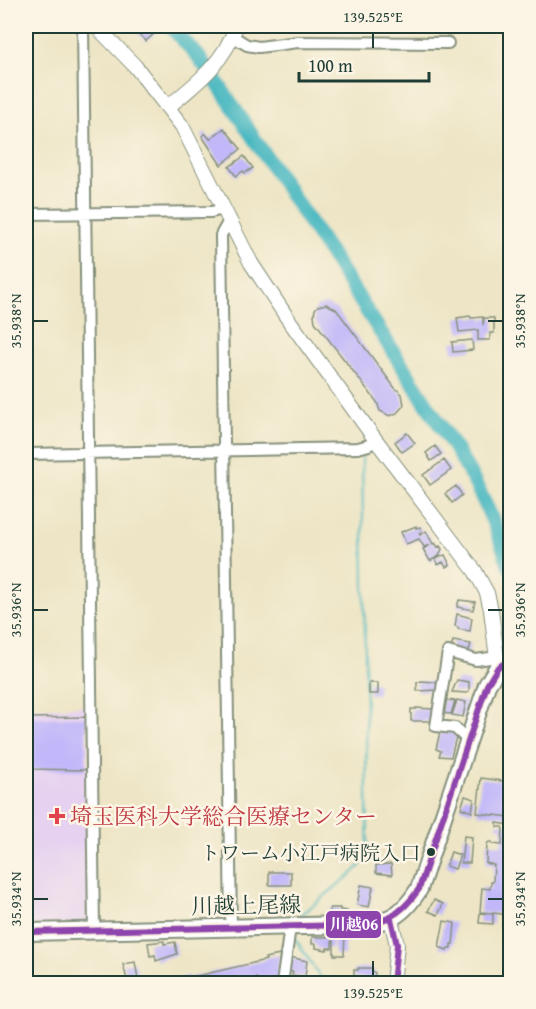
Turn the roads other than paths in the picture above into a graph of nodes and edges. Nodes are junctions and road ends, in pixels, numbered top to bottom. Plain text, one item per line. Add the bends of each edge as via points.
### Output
1 (83, 26) edge
2 (96, 26) edge
3 (234, 31) edge
4 (448, 43) dead end
5 (168, 106) junction
6 (84, 213) junction
7 (26, 214) edge
8 (227, 214) junction
9 (375, 439) junction
10 (224, 451) junction
11 (89, 453) junction
12 (26, 454) edge
13 (502, 661) edge
14 (468, 740) junction
15 (392, 919) junction
16 (290, 927) junction
17 (231, 928) junction
18 (94, 931) junction
19 (26, 932) edge
20 (282, 984) edge
21 (393, 984) edge

1 - 6 street
2 - 5 street
3 - 4 street via 247,45 259,47 298,42
3 - 5 street via 215,64
5 - 8 street
6 - 7 street
6 - 8 street
6 - 11 street
8 - 9 street via 251,263
8 - 10 street via 221,235
9 - 10 street via 358,448
9 - 13 street via 475,571 487,593
10 - 11 street
10 - 17 street
11 - 12 street
11 - 18 street
13 - 14 main road via 487,685
13 - 14 street via 476,660 448,652 435,726 455,728
14 - 15 main road via 423,878 414,898
15 - 16 main road, 川越上尾線 via 369,924
15 - 21 street via 397,945
16 - 17 main road, 川越上尾線
16 - 20 street
17 - 18 main road, 川越上尾線
18 - 19 main road, 川越上尾線

